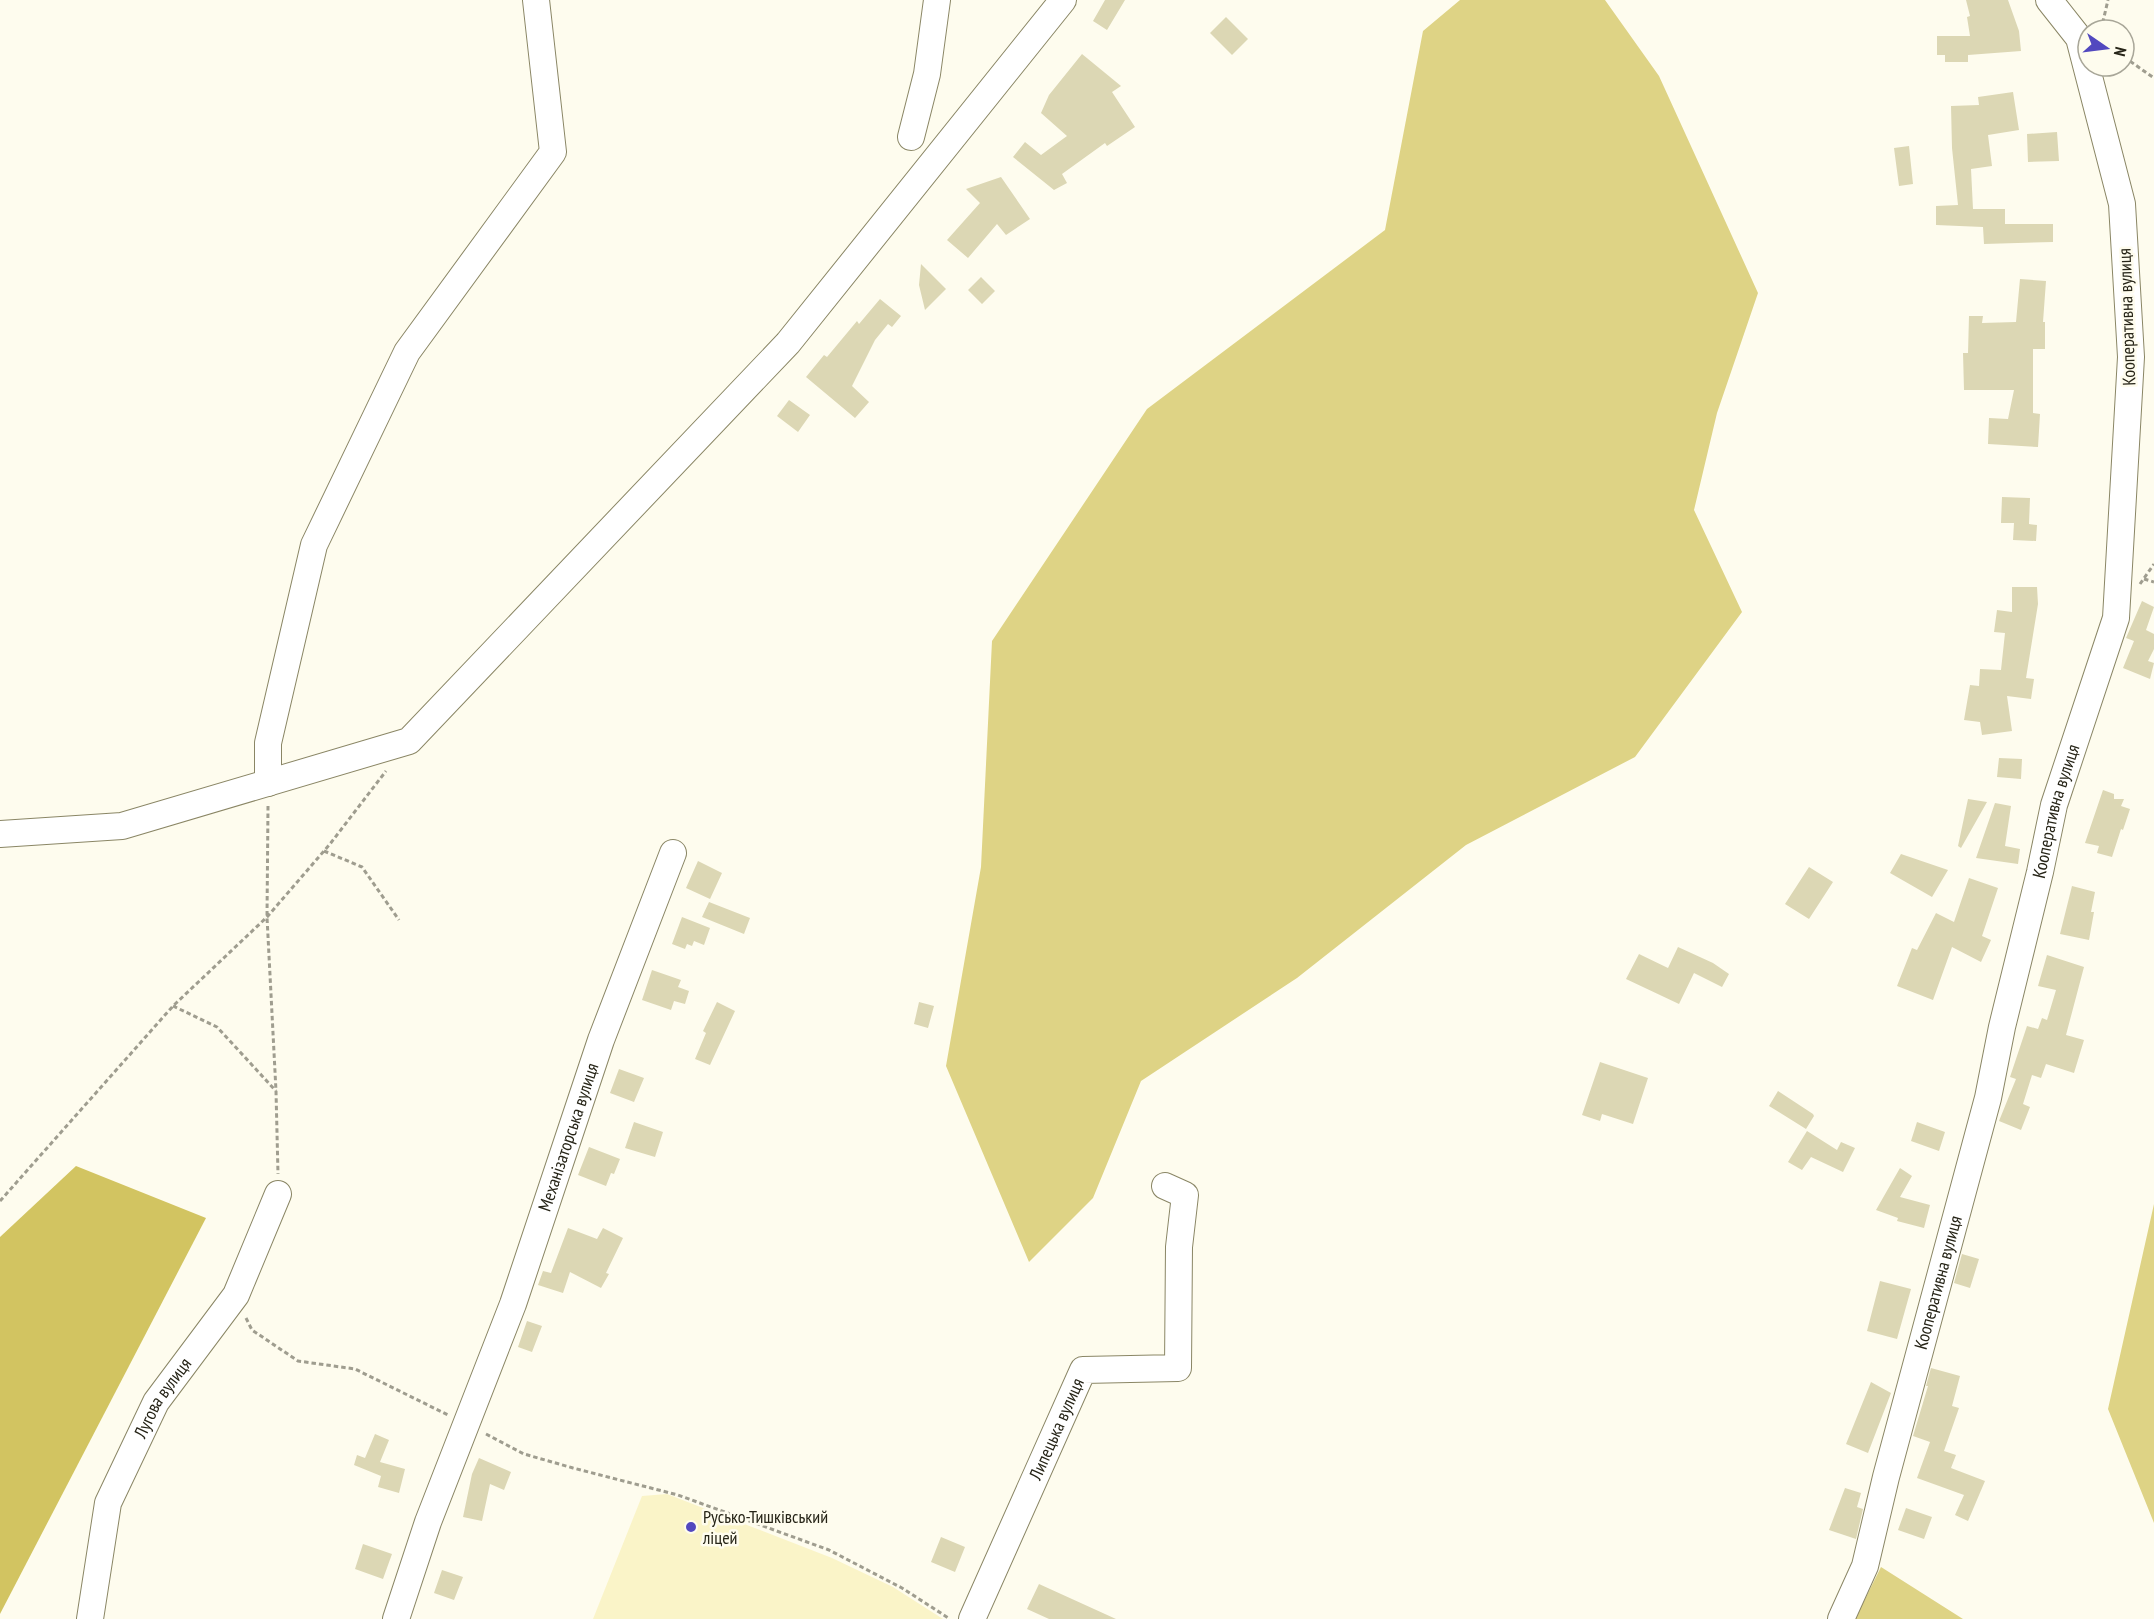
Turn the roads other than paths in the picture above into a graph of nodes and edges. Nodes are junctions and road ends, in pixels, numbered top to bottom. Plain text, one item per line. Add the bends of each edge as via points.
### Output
1 (536, 0) edge
2 (937, 0) edge
3 (1063, 0) edge
4 (2049, 0) edge
5 (911, 137) dead end
6 (268, 783) junction
7 (0, 834) edge
8 (673, 853) dead end
9 (1165, 1186) dead end
10 (278, 1194) road end
11 (90, 1619) edge
12 (396, 1619) edge
13 (972, 1619) edge
14 (1841, 1619) edge

1 - 6 street via 553,152 406,352 314,545 268,743
2 - 5 street via 927,74
3 - 6 street via 788,344 409,741
4 - 14 street, Кооперативна вулиця via 2079,38 2122,204 2131,357 2116,618 2054,805 1977,1142 1865,1566
6 - 7 street via 122,826
8 - 12 street, Механізаторська вулиця via 601,1040 513,1304 428,1522
9 - 13 street, Липецька вулиця via 1185,1195 1179,1247 1178,1368 1083,1370
10 - 11 street, Лугова вулиця via 236,1295 156,1402 108,1503

